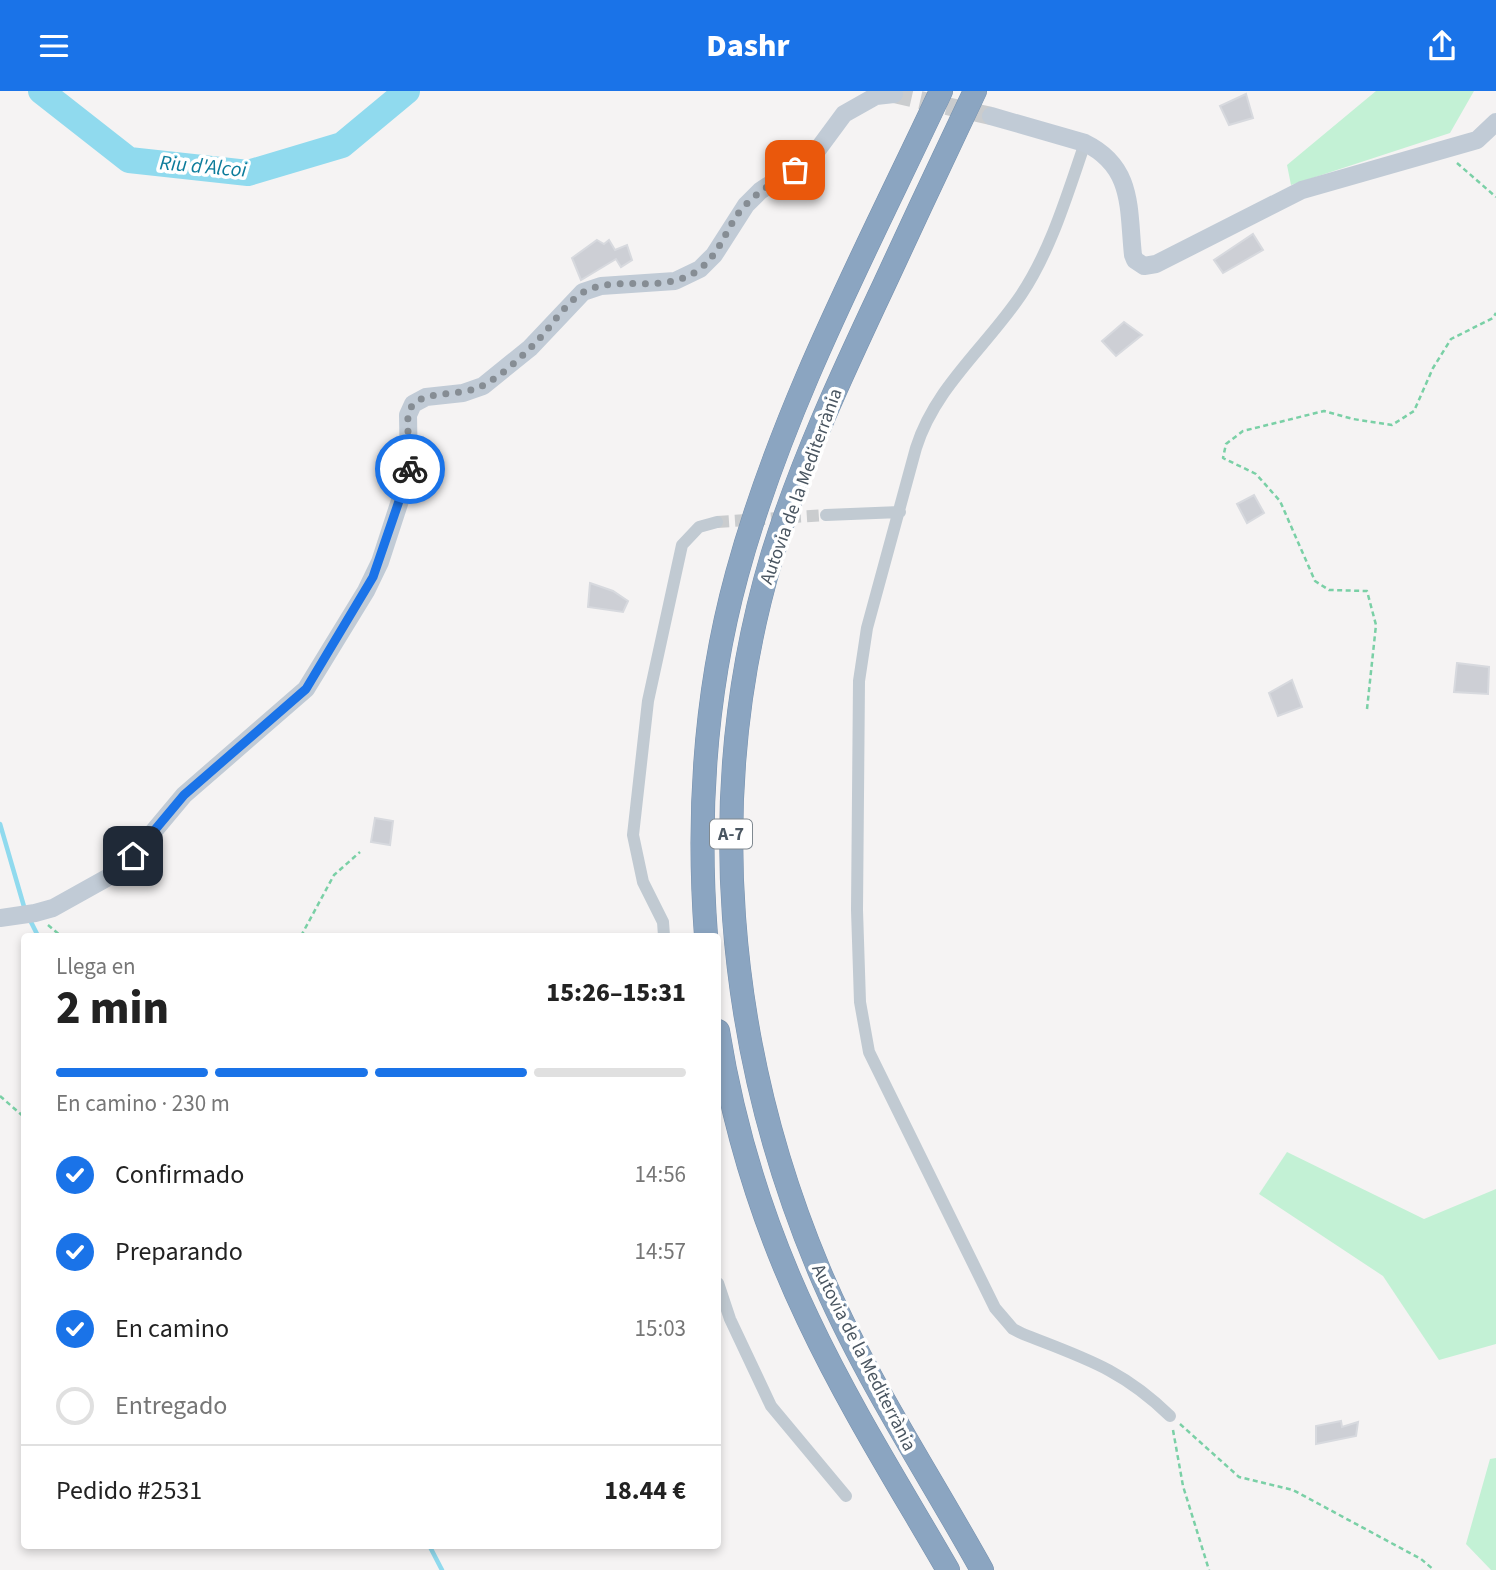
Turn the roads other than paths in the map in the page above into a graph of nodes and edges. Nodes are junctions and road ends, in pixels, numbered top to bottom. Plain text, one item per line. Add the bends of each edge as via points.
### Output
1 (941, 91) edge
2 (975, 91) edge
3 (894, 94) dead end
4 (991, 116) tunnel mouth
5 (1496, 123) edge
6 (1084, 143) junction
7 (900, 512) junction
8 (826, 515) tunnel mouth
9 (718, 522) tunnel mouth
10 (0, 918) edge
11 (664, 933) edge
12 (706, 933) edge
13 (721, 1048) edge
14 (721, 1292) edge
15 (1170, 1416) road end
16 (846, 1496) dead end
17 (948, 1570) edge
18 (982, 1570) edge

1 - 12 highway, Autovia de la Mediterrània / A-7 via 797,402 737,573 705,754 702,865
2 - 18 highway, Autovia de la Mediterrània / A-7 via 836,385 777,543 742,698 731,843 741,991 780,1168 850,1337
3 - 10 street via 876,96 844,114 813,156 746,205 700,269 675,281 601,286 583,292 530,348 482,386 426,397 414,404 408,415 409,473 380,562 306,689 184,795 114,874 53,908
4 - 6 street
5 - 6 street via 1477,140 1302,190 1144,267 1133,255 1130,203 1119,175
6 - 7 street via 1058,222 1030,280 933,407 921,432
7 - 8 street
7 - 15 street via 867,628 859,681 858,936 861,1020 869,1052 995,1308 1013,1329 1104,1366 1131,1382
9 - 11 street via 699,527 682,545 648,701 633,835 643,883
13 - 17 highway, Autovia de la Mediterrània via 745,1151 794,1289 844,1389
14 - 16 street via 771,1406

